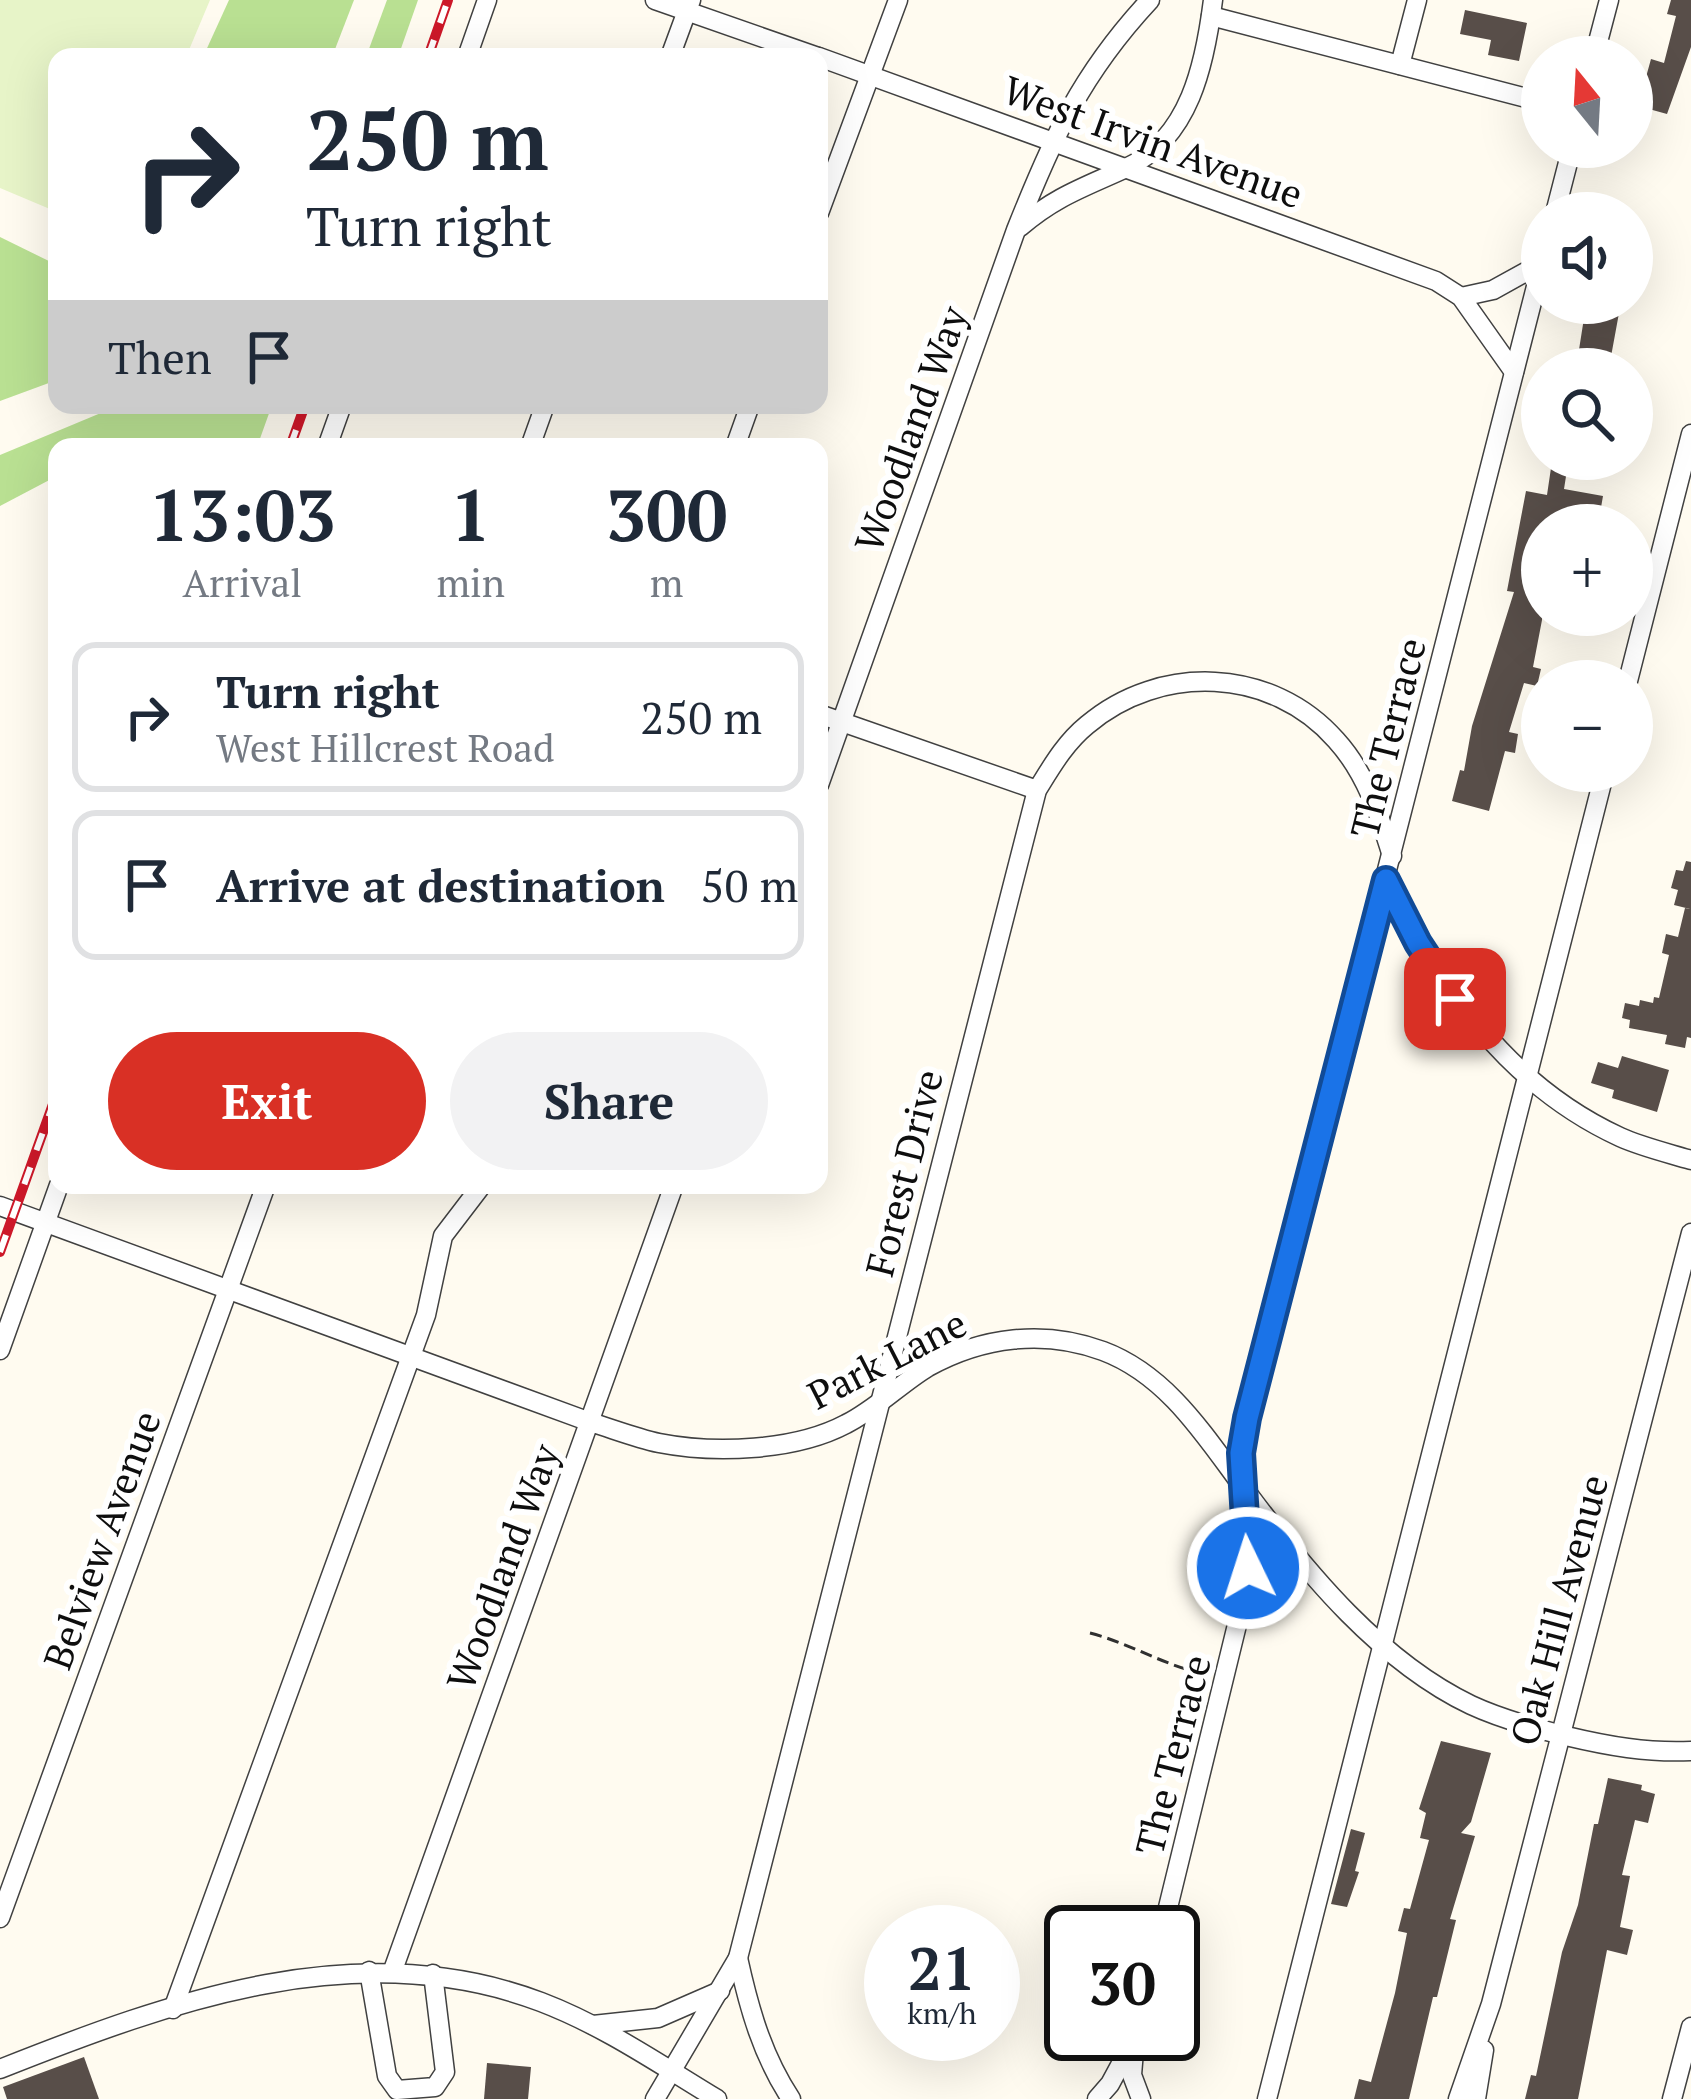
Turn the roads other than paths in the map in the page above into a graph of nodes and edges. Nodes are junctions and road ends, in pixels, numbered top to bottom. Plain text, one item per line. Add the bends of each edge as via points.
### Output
1 (487, 0) edge
2 (655, 0) edge
3 (898, 0) edge
4 (1150, 0) edge
5 (1417, 0) edge
6 (1609, 0) edge
7 (688, 5) edge
8 (1212, 8) edge
9 (1600, 36) edge
10 (470, 48) edge
11 (673, 48) edge
12 (796, 48) edge
13 (828, 60) edge
14 (1400, 65) junction
15 (868, 75) junction
16 (1521, 97) edge
17 (1052, 140) junction
18 (1128, 167) junction
19 (828, 188) edge
20 (1016, 230) junction
21 (1521, 275) edge
22 (1461, 297) junction
23 (1526, 324) edge
24 (1514, 372) junction
25 (1691, 434) edge
26 (1633, 660) edge
27 (828, 717) edge
28 (842, 722) junction
29 (828, 760) edge
30 (1037, 790) junction
31 (1600, 792) edge
32 (1392, 856) junction
33 (1386, 880) junction
34 (1527, 1079) junction
35 (1691, 1160) edge
36 (56, 1194) edge
37 (263, 1194) edge
38 (475, 1194) edge
39 (671, 1194) edge
40 (0, 1206) edge
41 (44, 1226) junction
42 (1691, 1233) edge
43 (229, 1289) junction
44 (0, 1350) edge
45 (409, 1355) junction
46 (881, 1400) junction
47 (590, 1422) junction
48 (1243, 1487) junction
49 (1384, 1644) junction
50 (1562, 1735) junction
51 (1691, 1751) edge
52 (1169, 1905) edge
53 (0, 1918) edge
54 (738, 1958) junction
55 (393, 1970) junction
56 (369, 1971) junction
57 (433, 1974) junction
58 (720, 1991) junction
59 (1491, 2004) junction
60 (173, 2008) junction
61 (593, 2025) junction
62 (1691, 2027) edge
63 (1121, 2061) edge
64 (1134, 2061) edge
65 (0, 2069) edge
66 (672, 2072) junction
67 (656, 2099) edge
68 (717, 2099) edge
69 (791, 2099) edge
70 (1097, 2099) edge
71 (1141, 2099) edge
72 (1268, 2099) edge
73 (1458, 2099) edge
74 (1476, 2099) edge
75 (1672, 2099) edge

1 - 10 street
2 - 7 street, West Irvin Avenue
3 - 15 street
4 - 17 street, Woodland Way via 1107,47
5 - 14 street
6 - 9 street
7 - 11 street
7 - 12 street, West Irvin Avenue
8 - 14 street
8 - 18 street via 1185,113 1157,150
13 - 15 street, West Irvin Avenue
14 - 16 street
15 - 17 street, West Irvin Avenue
15 - 19 street
17 - 18 street, West Irvin Avenue
17 - 20 street, Woodland Way
18 - 20 street via 1076,187
18 - 22 street, West Irvin Avenue
20 - 28 street, Woodland Way
21 - 22 street
22 - 24 street, West Irvin Avenue
23 - 24 street, The Terrace
24 - 32 street, The Terrace
25 - 26 street
27 - 28 street
28 - 29 street, Woodland Way
28 - 30 street
30 - 32 street, Forest Drive via 1063,748 1110,708 1170,684 1244,685 1310,715 1336,740 1361,772
30 - 46 street, Forest Drive
31 - 34 street
32 - 33 street, The Terrace
33 - 34 street via 1455,999
33 - 48 street, The Terrace via 1247,1418
34 - 35 street via 1624,1139
34 - 49 street
36 - 41 street
37 - 43 street, Belview Avenue
38 - 45 street via 443,1236
39 - 47 street, Woodland Way
40 - 41 street, Park Lane
41 - 43 street, Park Lane
41 - 44 street
42 - 50 street, Oak Hill Avenue
43 - 45 street, Park Lane
43 - 53 street, Belview Avenue
45 - 47 street, Park Lane
45 - 60 street
46 - 47 street, Park Lane via 845,1425 759,1446 660,1443
46 - 48 street, Park Lane via 928,1368 992,1341 1063,1340 1141,1370 1197,1425
46 - 54 street, Forest Drive
47 - 55 street, Woodland Way
48 - 49 street, Park Lane via 1282,1540
48 - 52 street, The Terrace via 1248,1568
49 - 50 street, Park Lane via 1466,1702
49 - 72 street
50 - 51 street, Park Lane
50 - 59 street, Oak Hill Avenue
54 - 58 street, Forest Drive
54 - 69 street via 750,2013
55 - 56 street
55 - 57 street
56 - 57 street via 387,2077 397,2090 435,2087 445,2072
56 - 60 street
57 - 61 street via 522,1996
58 - 61 street via 658,2018
58 - 66 street, Forest Drive
59 - 73 street, Oak Hill Avenue
59 - 74 street, Oak Hill Avenue
60 - 65 street
61 - 66 street
62 - 75 street
63 - 70 street
64 - 71 street
66 - 67 street, Forest Drive
66 - 68 street

